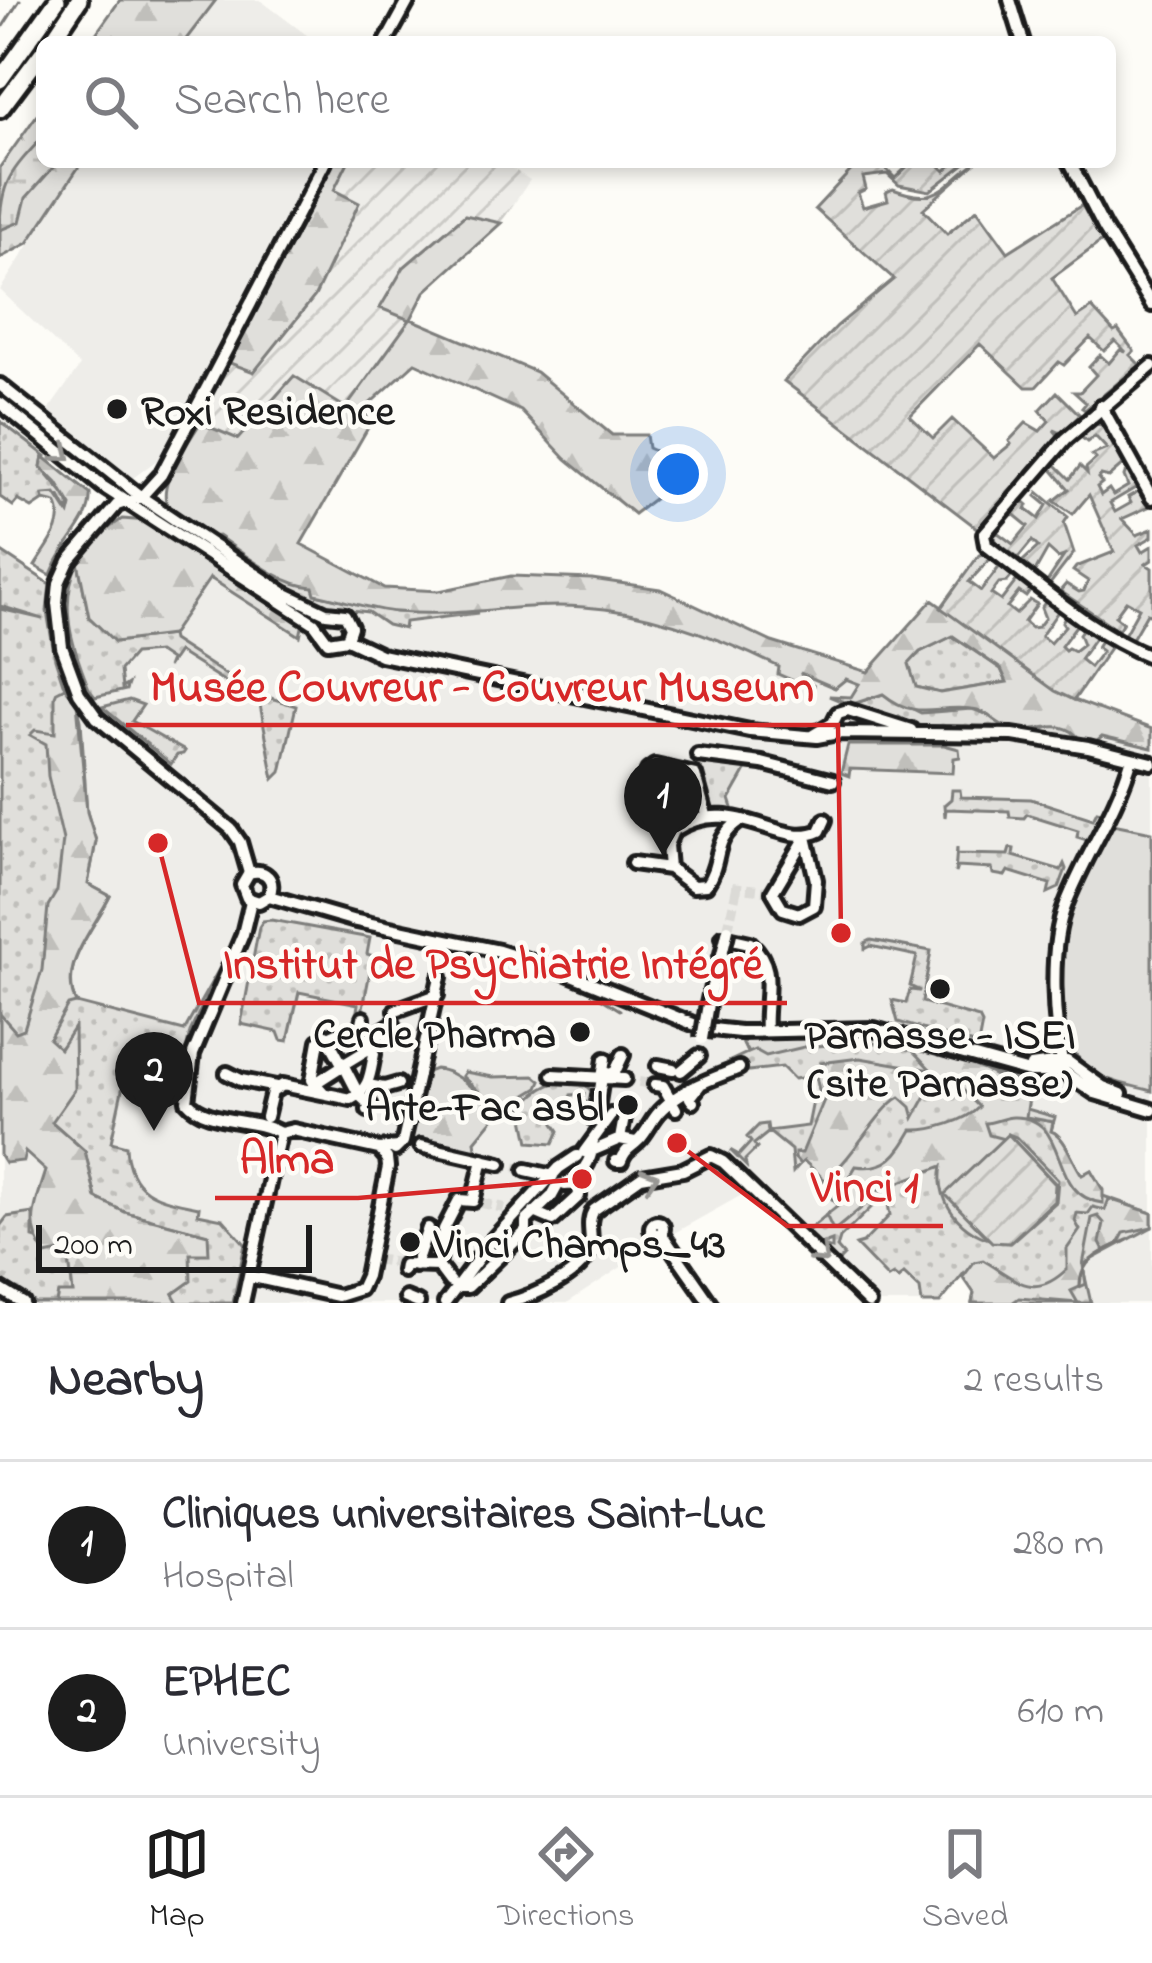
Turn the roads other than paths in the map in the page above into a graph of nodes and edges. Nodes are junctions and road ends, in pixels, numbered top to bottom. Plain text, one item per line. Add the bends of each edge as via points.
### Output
1 (57, 0) edge
2 (79, 0) edge
3 (409, 0) edge
4 (1010, 0) edge
5 (55, 36) edge
6 (389, 36) edge
7 (1021, 36) edge
8 (36, 61) edge
9 (0, 80) edge
10 (0, 109) edge
11 (319, 168) edge
12 (1073, 168) edge
13 (1152, 304) edge
14 (1152, 366) edge
15 (0, 385) edge
16 (0, 404) edge
17 (1101, 406) junction
18 (141, 497) junction
19 (1152, 498) edge
20 (127, 502) junction
21 (326, 613) junction
22 (318, 628) junction
23 (346, 639) junction
24 (1152, 657) edge
25 (858, 716) junction
26 (836, 728) junction
27 (854, 734) junction
28 (926, 735) junction
29 (698, 754) dead end
30 (1132, 758) junction
31 (1152, 763) edge
32 (833, 781) dead end
33 (640, 803) dead end
34 (706, 815) junction
35 (742, 820) junction
36 (825, 820) dead end
37 (806, 837) junction
38 (633, 863) dead end
39 (668, 868) junction
40 (249, 873) junction
41 (269, 896) junction
42 (251, 901) junction
43 (440, 977) dead end
44 (437, 995) junction
45 (396, 1010) dead end
46 (362, 1018) dead end
47 (393, 1024) dead end
48 (766, 1031) junction
49 (326, 1036) junction
50 (358, 1036) junction
51 (702, 1039) dead end
52 (371, 1047) junction
53 (623, 1055) dead end
54 (603, 1059) dead end
55 (343, 1065) junction
56 (658, 1066) tunnel mouth
57 (1063, 1066) junction
58 (739, 1068) dead end
59 (698, 1069) junction
60 (371, 1070) junction
61 (226, 1072) dead end
62 (553, 1075) dead end
63 (602, 1076) junction
64 (398, 1084) dead end
65 (655, 1084) tunnel mouth
66 (316, 1086) junction
67 (276, 1087) junction
68 (384, 1088) junction
69 (363, 1090) junction
70 (693, 1102) dead end
71 (1152, 1106) edge
72 (676, 1109) dead end
73 (266, 1117) dead end
74 (595, 1121) dead end
75 (280, 1133) junction
76 (402, 1144) junction
77 (639, 1144) junction
78 (421, 1146) dead end
79 (380, 1149) junction
80 (483, 1160) junction
81 (616, 1161) dead end
82 (388, 1164) junction
83 (500, 1164) tunnel mouth
84 (576, 1165) junction
85 (526, 1170) tunnel mouth
86 (552, 1196) junction
87 (504, 1208) tunnel mouth
88 (529, 1214) junction
89 (554, 1219) junction
90 (428, 1228) dead end
91 (661, 1233) dead end
92 (437, 1266) junction
93 (249, 1276) junction
94 (455, 1286) junction
95 (0, 1289) edge
96 (540, 1299) edge
97 (868, 1302) edge
98 (23, 1303) edge
99 (243, 1303) edge
100 (445, 1303) edge
101 (508, 1303) edge
102 (710, 1303) edge

1 - 9 highway
2 - 5 highway
3 - 6 street
4 - 7 street
8 - 10 highway
11 - 18 street via 187,428
12 - 13 street
14 - 17 street
15 - 18 street
16 -> 20 street
17 - 19 street
17 - 24 street via 1016,493 984,534 986,545
18 - 20 street
18 - 21 street
20 - 22 street
20 - 40 street via 78,547 59,584 57,622 69,670 97,718 231,829
21 - 22 street
21 - 23 street via 348,617
22 - 23 street via 328,643
23 - 26 street via 382,655 726,727 813,735
25 - 26 street via 843,710
25 - 27 street
25 - 28 street
26 - 27 street
27 - 28 street
28 - 30 street via 1028,737
29 - 32 street
30 - 31 street
30 - 57 street via 1060,922 1054,970
33 - 34 street via 655,766 695,775
34 - 35 street
34 - 39 street via 673,831
35 - 37 street
35 - 39 street via 721,838 706,885 693,886
36 - 37 street
37 - 37 street via 814,906 790,913 771,891
38 - 39 street
40 - 41 street via 268,876
40 - 42 street via 242,890
41 - 42 street
41 - 48 street via 506,953 703,1028
42 - 75 street via 185,1096 200,1112
43 - 44 street
44 - 45 street
44 - 76 street
46 - 50 street
47 - 52 street
48 - 51 street, bridge via 766,965 750,943 725,933
48 - 57 street via 874,1029 1010,1065
49 - 50 street
49 - 55 street
49 - 66 street
50 - 52 street
52 - 55 street
52 - 60 street
53 - 63 street via 615,1072
54 - 63 street
55 - 66 street
55 - 69 street
56 - 59 street
57 - 71 street
58 - 59 street
59 - 70 street
59 - 77 street
60 - 68 street
60 - 69 street
61 - 67 street
62 - 63 street
63 - 63 street via 617,1084
63 - 74 street
64 - 68 street
65 - 72 street
66 - 67 street
66 - 69 street via 351,1099
67 - 73 street
68 - 69 street
68 - 69 street via 369,1107
75 - 79 street
75 - 93 street
76 - 79 street
76 - 82 street
77 - 81 street
77 - 84 street via 592,1151
77 - 84 street via 616,1112
78 - 80 street
79 - 82 street
80 - 83 street
80 - 92 street via 477,1202 459,1200
82 - 93 street via 362,1286 344,1296
84 - 85 street
84 - 86 street
84 - 88 street
84 - 89 street via 579,1196
86 - 88 street
86 - 89 street
87 - 88 street
88 - 89 street
88 - 94 street via 509,1225
88 - 94 street via 526,1231 468,1287
90 - 92 street via 405,1266
91 - 102 street
92 - 94 street
93 - 99 street
94 - 100 street
95 - 98 street
96 -> 97 street via 589,1254 594,1210 640,1177 711,1156
96 - 101 street

